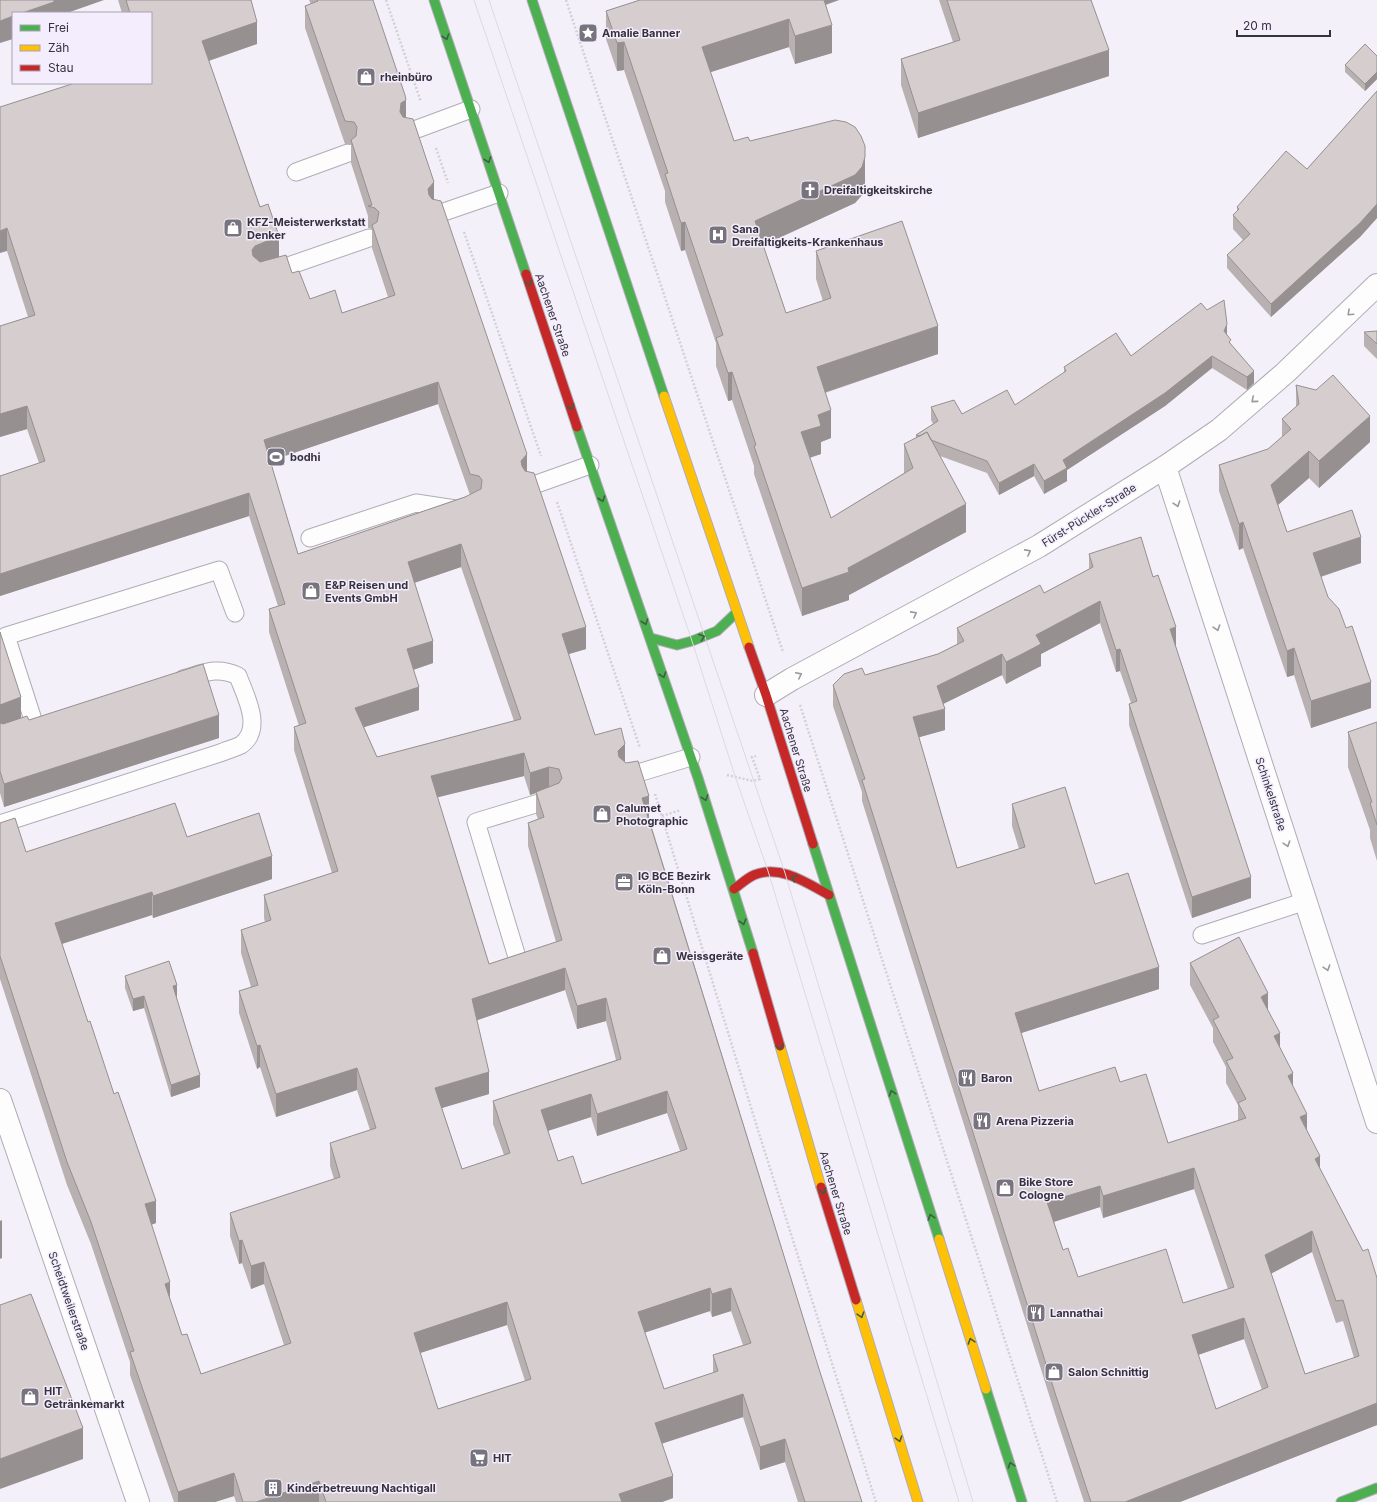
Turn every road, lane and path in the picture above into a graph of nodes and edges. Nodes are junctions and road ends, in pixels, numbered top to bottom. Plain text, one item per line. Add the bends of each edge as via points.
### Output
1 (434, 0) edge
2 (532, 0) edge
3 (471, 109) junction
4 (409, 132) edge
5 (348, 153) dead end
6 (296, 172) dead end
7 (499, 193) junction
8 (438, 214) edge
9 (369, 238) dead end
10 (262, 275) edge
11 (1377, 285) edge
12 (590, 466) junction
13 (1165, 467) junction
14 (531, 486) edge
15 (473, 506) edge
16 (310, 538) dead end
17 (235, 613) dead end
18 (736, 613) junction
19 (651, 638) junction
20 (165, 685) edge
21 (766, 695) junction
22 (36, 726) edge
23 (811, 740) dead end
24 (782, 747) junction
25 (691, 757) junction
26 (720, 774) dead end
27 (628, 776) edge
28 (552, 799) edge
29 (706, 801) junction
30 (662, 816) dead end
31 (0, 824) edge
32 (734, 889) junction
33 (829, 895) junction
34 (1306, 902) junction
35 (1202, 935) dead end
36 (520, 967) edge
37 (0, 1100) edge
38 (1377, 1122) edge
39 (1377, 1488) edge
40 (138, 1502) edge
41 (918, 1502) edge
42 (1022, 1502) edge
43 (1341, 1502) edge

1 -> 3 main road, Aachener Straße
2 - 18 main road, Aachener Straße
3 - 4 lane
3 -> 7 main road, Aachener Straße
5 - 6 lane
7 - 8 lane
7 -> 12 main road, Aachener Straße
9 - 10 lane
11 -> 13 street, Fürst-Pückler-Straße via 1286,373 1219,430
12 - 14 lane
12 -> 19 main road, Aachener Straße
21 -> 13 street, Fürst-Pückler-Straße via 1039,546
13 -> 34 street, Schinkelstraße
15 - 16 lane via 462,510 416,503
17 - 22 lane via 219,570 6,636
19 -> 18 main road via 677,645 692,641 717,631
18 - 21 main road, Aachener Straße
19 -> 25 main road, Aachener Straße
20 - 31 lane via 210,671 226,670 238,676 252,713 250,732 242,744 220,753
21 - 24 main road, Aachener Straße
23 - 24 path
24 - 26 path via 752,757 760,779 753,781
24 - 33 main road, Aachener Straße
25 - 27 lane
25 -> 29 main road, Aachener Straße
28 - 36 lane via 476,822
29 - 30 path
29 - 32 main road, Aachener Straße
33 -> 32 main road via 785,873 768,870 754,874
32 -> 41 main road, Aachener Straße via 811,1154
42 -> 33 main road, Aachener Straße
34 - 35 lane
34 -> 38 street, Schinkelstraße
37 - 40 street, Scheidtweilerstraße
39 - 43 main road

